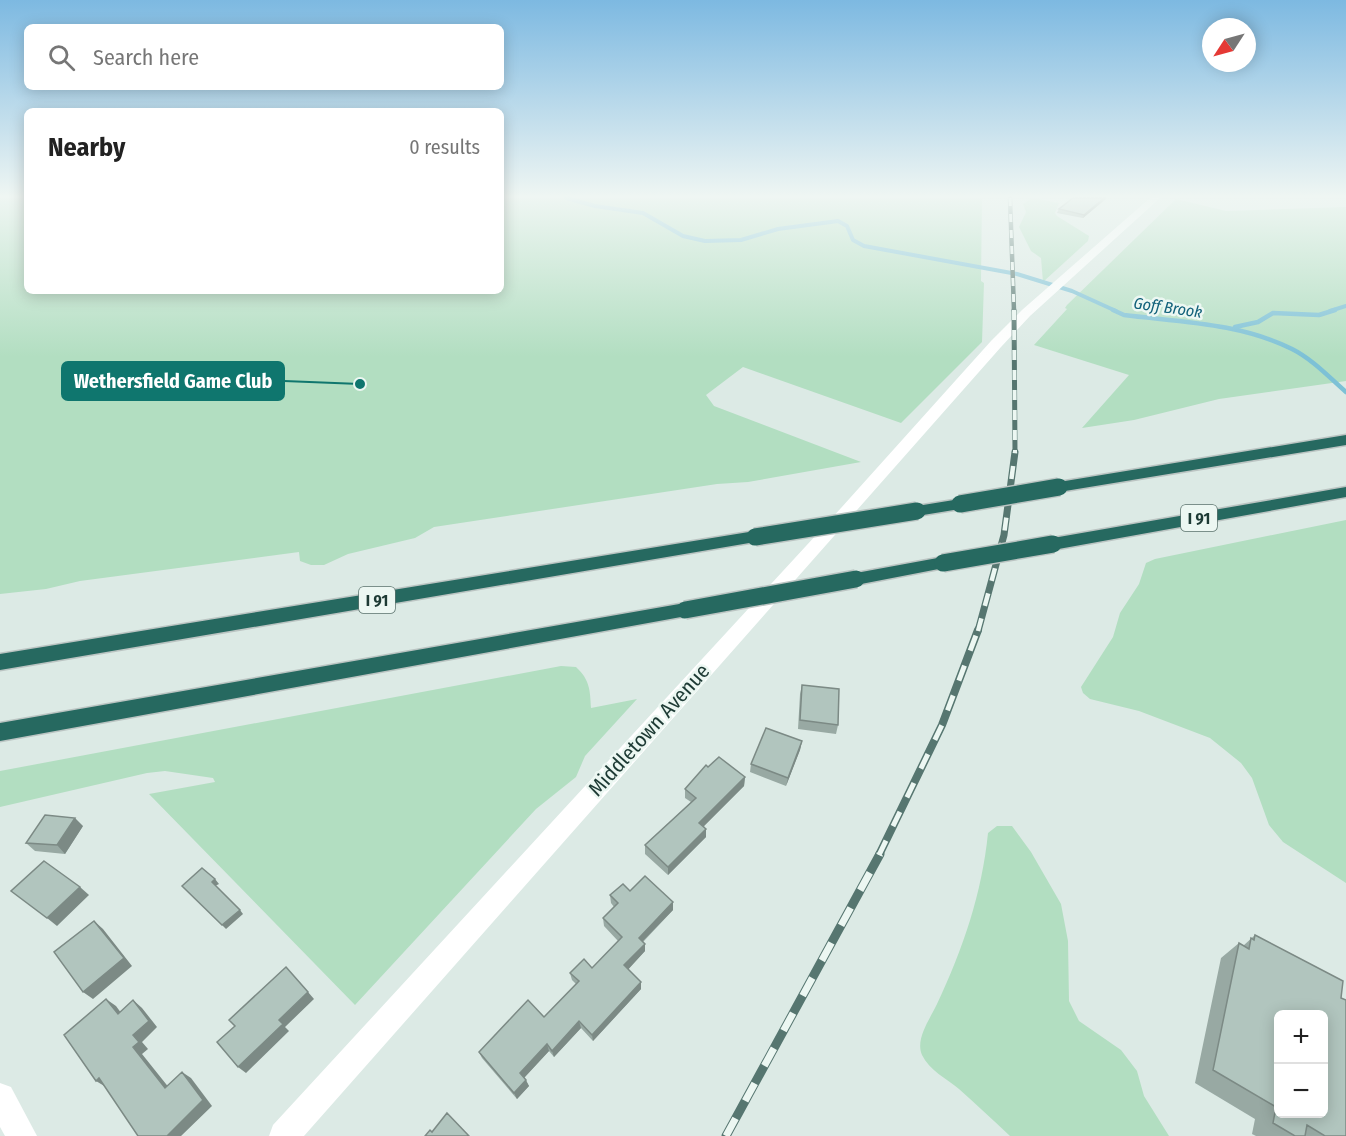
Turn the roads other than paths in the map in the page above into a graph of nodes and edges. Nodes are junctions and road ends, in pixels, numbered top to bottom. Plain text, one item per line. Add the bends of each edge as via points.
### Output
1 (1096, 251) edge
2 (1346, 440) edge
3 (1346, 492) edge
4 (0, 662) edge
5 (0, 732) edge
6 (0, 1098) edge
7 (22, 1136) edge
8 (284, 1136) edge

1 - 8 street, Middletown Avenue via 1014,325
2 - 4 highway, I 91, bridge
3 - 5 highway, I 91, bridge
6 - 7 street

